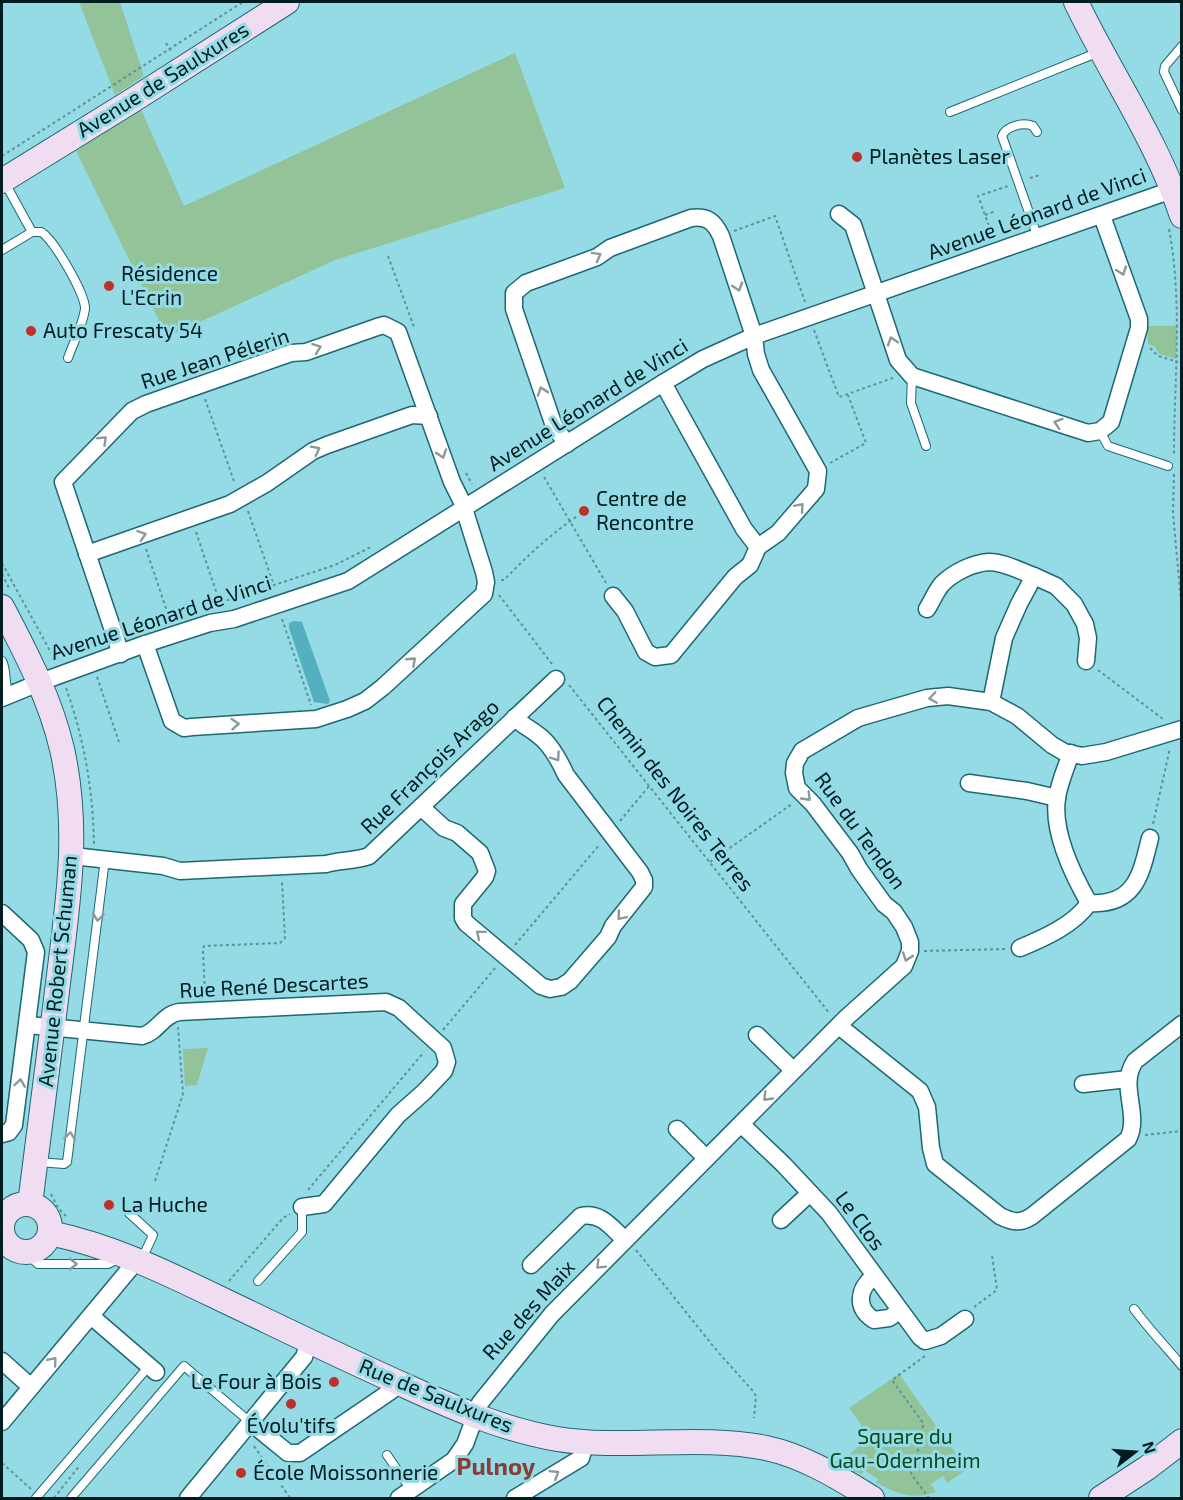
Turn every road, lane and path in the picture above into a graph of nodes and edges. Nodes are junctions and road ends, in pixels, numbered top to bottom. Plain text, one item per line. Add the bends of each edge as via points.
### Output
1 (243, 2) edge
2 (286, 2) edge
3 (1076, 2) edge
4 (1088, 2) edge
5 (1182, 46) edge
6 (1104, 50) junction
7 (1182, 110) edge
8 (950, 112) dead end
9 (1037, 132) dead end
10 (2, 174) edge
11 (1040, 175) dead end
12 (1018, 182) junction
13 (1172, 190) junction
14 (996, 212) dead end
15 (839, 214) dead end
16 (985, 215) junction
17 (1102, 216) junction
18 (1174, 220) edge
19 (32, 232) junction
20 (721, 236) junction
21 (993, 237) dead end
22 (1038, 238) junction
23 (2, 250) edge
24 (877, 295) junction
25 (813, 317) junction
26 (754, 336) junction
27 (1136, 343) junction
28 (68, 358) dead end
29 (1179, 362) junction
30 (909, 373) junction
31 (663, 383) junction
32 (200, 385) junction
33 (848, 394) junction
34 (429, 416) junction
35 (1100, 431) junction
36 (567, 444) junction
37 (926, 446) dead end
38 (1174, 457) dead end
39 (536, 463) junction
40 (1171, 466) joint
41 (818, 471) junction
42 (243, 498) junction
43 (464, 509) junction
44 (582, 513) dead end
45 (191, 518) junction
46 (570, 521) junction
47 (141, 535) junction
48 (758, 547) junction
49 (87, 554) junction
50 (1034, 576) junction
51 (504, 580) dead end
52 (486, 582) junction
53 (613, 596) joint
54 (220, 603) dead end
55 (277, 604) junction
56 (2, 607) edge
57 (927, 609) dead end
58 (1182, 613) edge
59 (170, 620) dead end
60 (145, 645) junction
61 (121, 654) junction
62 (2, 661) edge
63 (1086, 661) dead end
64 (93, 663) junction
65 (559, 676) junction
66 (40, 682) junction
67 (5, 697) edge
68 (991, 702) junction
69 (515, 717) junction
70 (316, 719) junction
71 (1182, 729) edge
72 (119, 742) dead end
73 (1071, 753) junction
74 (969, 783) dead end
75 (804, 795) junction
76 (1057, 798) junction
77 (422, 807) junction
78 (1150, 838) dead end
79 (73, 856) junction
80 (105, 859) junction
81 (710, 862) junction
82 (282, 866) junction
83 (1089, 903) junction
84 (2, 914) edge
85 (1020, 948) joint
86 (910, 951) junction
87 (206, 1011) junction
88 (172, 1013) junction
89 (1182, 1024) edge
90 (28, 1025) junction
91 (839, 1026) junction
92 (53, 1027) junction
93 (83, 1031) junction
94 (757, 1035) dead end
95 (793, 1070) junction
96 (1128, 1078) junction
97 (1083, 1084) dead end
98 (741, 1124) junction
99 (677, 1129) dead end
100 (1182, 1131) edge
101 (2, 1134) edge
102 (1130, 1134) junction
103 (706, 1158) junction
104 (36, 1162) junction
105 (156, 1181) dead end
106 (810, 1193) junction
107 (30, 1204) junction
108 (302, 1208) joint
109 (129, 1213) dead end
110 (781, 1220) dead end
111 (2, 1225) edge
112 (50, 1233) junction
113 (625, 1240) junction
114 (24, 1252) junction
115 (992, 1255) dead end
116 (134, 1258) junction
117 (531, 1265) dead end
118 (874, 1276) junction
119 (258, 1281) dead end
120 (1134, 1309) dead end
121 (900, 1311) junction
122 (91, 1316) junction
123 (965, 1319) joint
124 (309, 1341) junction
125 (925, 1341) junction
126 (2, 1361) edge
127 (1182, 1366) edge
128 (152, 1369) joint
129 (396, 1382) junction
130 (31, 1386) junction
131 (474, 1416) junction
132 (754, 1418) dead end
133 (2, 1422) edge
134 (246, 1427) junction
135 (1182, 1441) edge
136 (586, 1442) junction
137 (387, 1455) dead end
138 (2, 1463) edge
139 (405, 1494) edge
140 (197, 1495) edge
141 (37, 1497) edge
142 (71, 1498) edge
143 (290, 1498) edge
144 (515, 1498) edge
145 (872, 1498) edge
146 (929, 1498) edge
147 (1101, 1498) edge

1 - 10 path
2 - 10 street, Avenue de Saulxures via 70,138
3 - 6 street
4 - 6 street
5 - 7 lane via 1164,72
6 - 8 lane
6 - 13 street via 1124,81
9 - 12 lane via 1033,126 1023,124 1003,132
10 - 19 lane
11 - 12 path
12 - 16 path via 977,196
12 - 22 lane
13 - 17 street, Avenue Léonard de Vinci
13 - 18 street
14 - 16 path
15 - 24 street via 853,225
16 - 21 path
17 - 22 street, Avenue Léonard de Vinci
17 -> 27 street via 1139,319
18 - 29 path via 1180,292
19 - 23 lane
19 - 28 lane via 41,232 52,242 84,302
20 - 25 path via 775,216 802,299
20 -> 26 street
36 -> 20 street via 554,426 514,309 514,293 526,283 691,219 711,220
22 - 24 street, Avenue Léonard de Vinci
24 - 25 street, Avenue Léonard de Vinci
30 -> 24 street via 898,360
25 - 26 street, Avenue Léonard de Vinci
25 - 33 path via 814,333 839,398
26 - 31 street, Avenue Léonard de Vinci
26 - 41 street via 761,370
27 - 29 path
27 - 35 street via 1111,422
29 - 38 path
30 - 33 path
35 -> 30 street via 1088,433
30 - 37 lane via 910,402
31 - 36 street, Avenue Léonard de Vinci
31 - 48 street via 744,529
32 -> 34 street, Rue Jean Pélerin via 384,326 398,332
32 - 42 path via 237,491
49 -> 32 street, Rue Jean Pélerin via 63,482 132,411
33 - 41 path via 866,443
42 -> 34 street via 320,448 412,415
34 -> 43 street, Rue Jean Pélerin
35 - 40 lane via 1108,446
36 - 39 street, Avenue Léonard de Vinci
39 - 43 street, Avenue Léonard de Vinci
39 - 46 path
40 - 58 path
48 -> 41 street via 778,533 816,489
42 - 45 street
42 - 55 path
43 - 52 street, Rue Jean Pélerin
43 - 55 street, Avenue Léonard de Vinci via 348,581
44 - 46 path
47 -> 45 street
45 - 54 path
46 - 51 path via 539,544
46 - 53 path
47 - 49 street
47 - 59 path
48 - 53 street via 750,565 671,655 655,657 646,652
49 - 61 street, Rue Jean Pélerin
50 - 57 street via 989,562 976,565 941,585
50 - 63 street via 1056,586 1074,604 1088,638
50 - 68 street via 1004,638
52 - 65 path, Chemin des Noires Terres
70 -> 52 street via 356,705 383,687 483,594
55 - 60 street, Avenue Léonard de Vinci
55 - 70 path
56 - 66 street, Avenue Robert Schuman
60 - 61 street, Avenue Léonard de Vinci
60 -> 70 street via 172,721 177,725 192,728
61 - 64 street, Avenue Léonard de Vinci
62 - 67 lane
64 - 66 street, Avenue Léonard de Vinci
64 - 72 path
65 - 69 street, Rue François Arago
65 - 81 path, Chemin des Noires Terres
66 - 67 street, Avenue Léonard de Vinci
66 - 79 street, Avenue Robert Schuman via 55,722 67,775
68 - 73 street, Rue du Tendon via 1017,716 1052,745
68 -> 75 street, Rue du Tendon via 948,696 927,698 858,718 802,751 794,772 797,788
69 - 77 street, Rue François Arago
69 -> 77 street via 523,727 540,736 644,880 640,894 570,981 550,989 541,986 466,923 463,904 487,871 480,853
71 - 73 street, Rue du Tendon via 1106,752 1082,756
73 - 76 street
74 - 76 street
75 - 81 path
75 -> 86 street, Rue du Tendon via 884,904 894,912 904,927
76 - 83 street via 1057,816 1068,861
77 - 82 street, Rue François Arago via 369,856 326,864
78 - 83 street via 1141,875 1131,890 1116,900
79 - 80 street, Rue François Arago
79 - 92 street, Avenue Robert Schuman
80 - 82 street, Rue François Arago via 180,871
80 -> 93 lane
81 - 91 path, Chemin des Noires Terres
82 - 87 path via 283,941 204,946
83 - 85 street via 1082,914
84 - 90 street via 32,939 36,952
85 - 86 path
86 -> 91 street via 904,966
87 - 88 street, Rue René Descartes
87 - 108 street, Rue René Descartes via 386,1002 399,1008 443,1048 447,1062 444,1071 398,1115 324,1204
88 - 93 street, Rue René Descartes via 142,1036
88 - 105 path via 179,1030 183,1094
89 - 96 street via 1135,1061
90 - 92 street, Rue René Descartes
101 -> 90 street via 14,1125
91 - 95 street, Rue des Maix
91 - 102 street via 920,1091 927,1107 935,1164 1008,1220 1019,1222 1032,1216
92 - 93 street, Rue René Descartes
92 - 104 street, Avenue Robert Schuman
104 -> 93 lane via 67,1162
94 - 95 street
95 -> 98 street, Rue des Maix
96 - 97 street
96 - 102 street
98 - 103 street, Rue des Maix
98 - 106 street, Le Clos
99 - 103 street
100 - 102 path
103 - 113 street, Rue des Maix
104 - 107 street, Avenue Robert Schuman
106 - 110 street, Le Clos
106 - 118 street, Le Clos
107 - 111 street via 10,1210
107 - 112 street via 45,1213
108 - 119 lane via 302,1232
109 - 116 lane via 153,1235
111 - 114 street via 6,1242
112 - 114 street via 40,1248
112 - 116 street, Rue de Saulxures
113 - 117 street, Rue des Maix via 603,1218 581,1216
113 -> 131 street, Rue des Maix via 536,1331
113 - 132 path via 752,1390 756,1396
114 -> 116 lane via 38,1264 108,1264
115 - 123 path via 997,1290 962,1316
116 - 122 street
116 - 124 street, Rue de Saulxures
118 - 121 street, Le Clos
118 - 121 street, Le Clos via 861,1293 863,1310 874,1320 889,1318
120 - 127 lane
121 - 125 street, Le Clos
122 - 128 street
130 -> 122 street
123 - 125 street
124 - 129 street, Rue de Saulxures
124 - 134 street via 304,1357
125 - 146 path via 930,1352 892,1380 923,1423 911,1474
126 - 130 street
128 - 141 lane
129 - 131 street, Rue de Saulxures
129 - 134 street via 300,1453 288,1453
130 - 133 street
131 - 136 street, Rue de Saulxures via 517,1430
131 - 139 street, Rue des Maix via 465,1444 454,1460
134 - 140 street
134 - 142 lane via 184,1366
134 - 143 path via 249,1440
135 - 147 street
144 -> 136 street via 581,1458
136 - 145 street, Rue de Saulxures via 706,1443 765,1448 816,1466
137 - 139 lane
138 - 141 path

